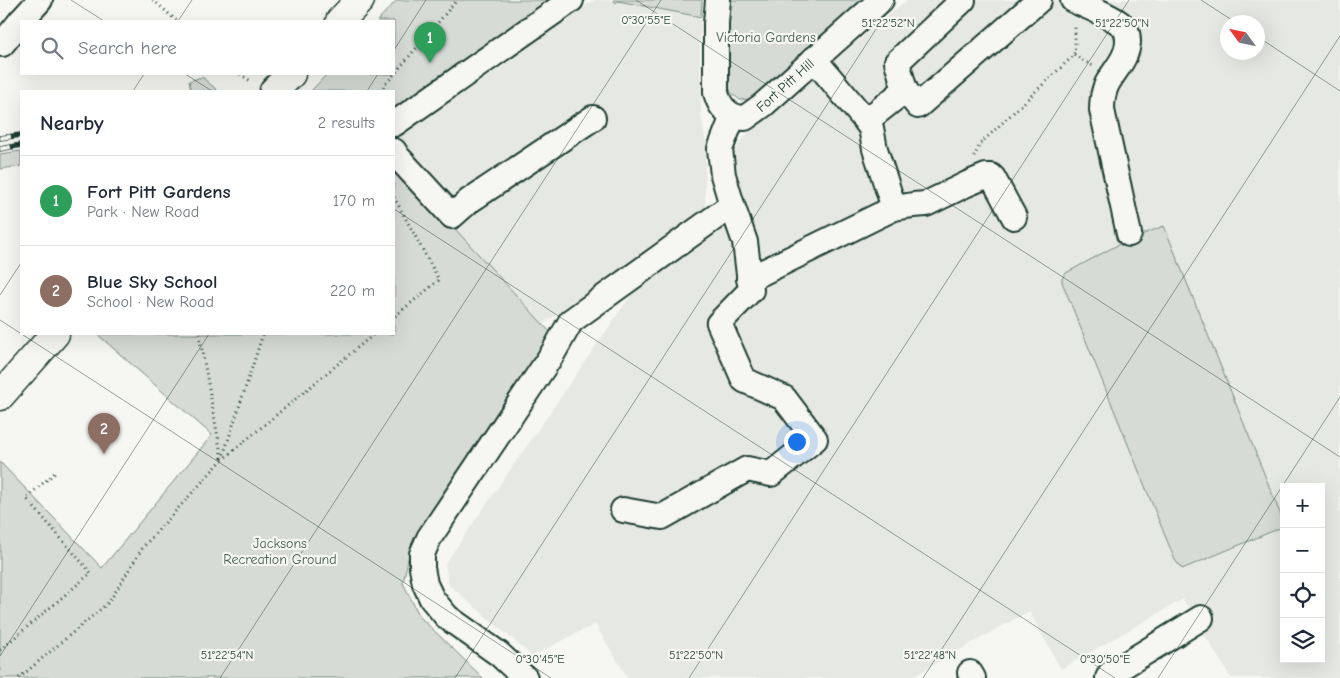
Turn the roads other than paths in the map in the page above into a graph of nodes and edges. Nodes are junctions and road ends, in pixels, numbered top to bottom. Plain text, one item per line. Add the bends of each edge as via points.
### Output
1 (40, 0) edge
2 (360, 0) edge
3 (571, 0) edge
4 (718, 0) edge
5 (881, 0) edge
6 (963, 0) edge
7 (1039, 0) edge
8 (1076, 2) edge
9 (22, 20) edge
10 (341, 20) edge
11 (20, 22) edge
12 (2, 44) dead end
13 (814, 59) junction
14 (290, 75) edge
15 (275, 90) edge
16 (905, 90) junction
17 (733, 116) junction
18 (593, 118) dead end
19 (866, 121) junction
20 (395, 123) edge
21 (395, 154) edge
22 (732, 205) junction
23 (894, 208) junction
24 (1014, 217) dead end
25 (1129, 234) dead end
26 (750, 279) junction
27 (54, 335) edge
28 (0, 396) edge
29 (623, 510) dead end
30 (1201, 618) dead end
31 (525, 678) edge
32 (1108, 678) edge

1 - 9 street
2 - 10 main road
3 - 20 street
4 - 17 street via 707,39 716,94 721,106
5 - 13 street, Fort Pitt Hill
6 - 16 street via 897,62
7 - 16 street via 918,106
8 - 25 street via 1123,25 1128,36 1128,50 1102,96 1102,110
11 - 12 street
13 - 17 street, Fort Pitt Hill via 750,115 745,118
13 - 19 street
14 - 15 main road
16 - 19 street
17 - 22 street via 720,149 723,175
18 - 21 street via 468,201 452,216
19 - 23 street via 871,128
22 - 26 street via 746,242
22 - 31 street via 571,321 429,538 422,554 422,568 432,599 447,617 499,654
23 - 24 street via 926,204 987,176 992,177
23 - 26 street
26 - 29 street via 751,290 719,323 744,380 784,398 815,439 771,474 747,469 662,517
27 - 28 main road
30 - 32 street

